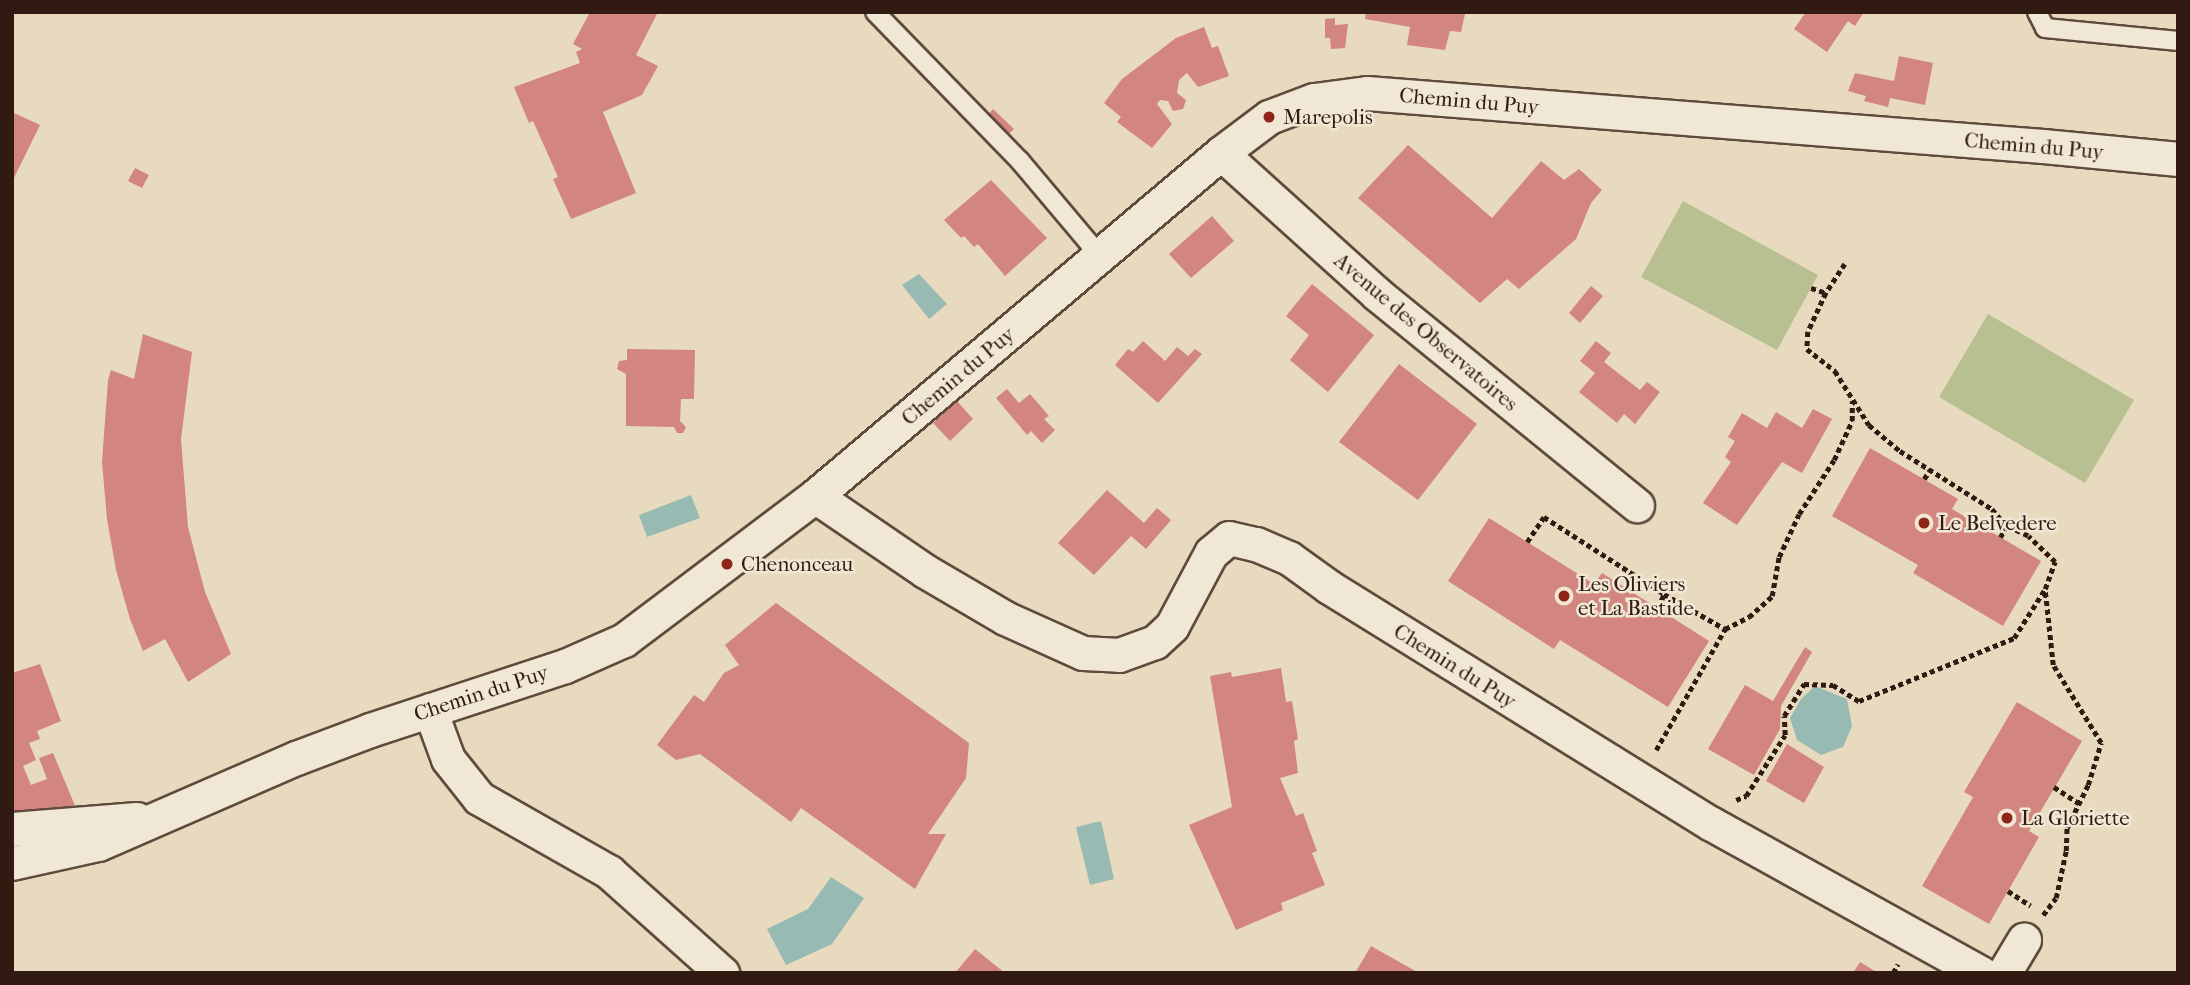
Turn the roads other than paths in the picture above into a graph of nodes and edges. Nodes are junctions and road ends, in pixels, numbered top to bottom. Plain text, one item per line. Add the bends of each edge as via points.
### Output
1 (875, 12) edge
2 (2038, 12) edge
3 (2178, 41) edge
4 (1221, 153) junction
5 (2178, 159) edge
6 (1100, 256) junction
7 (815, 495) junction
8 (1637, 505) dead end
9 (430, 710) junction
10 (153, 818) junction
11 (12, 829) edge
12 (12, 863) edge
13 (2024, 940) road end
14 (722, 973) edge
15 (1981, 973) edge
16 (2004, 973) edge

1 - 6 lane via 1020,161
2 - 3 lane via 2045,28
4 - 5 street, Chemin du Puy via 1269,117 1314,100 1367,93
4 - 6 street, Chemin du Puy
4 - 8 street, Avenue des Observatoires via 1377,294
6 - 7 street, Chemin du Puy
7 - 9 street, Chemin du Puy via 624,639 565,666
7 - 15 street, Chemin du Puy via 925,572 1004,618 1083,653 1119,655 1155,642 1172,626 1211,554 1228,538 1256,544 1289,558 1710,823
9 - 10 street, Chemin du Puy via 296,758
9 - 14 street via 448,759 479,798 609,872
10 - 11 street, Chemin du Puy
10 - 12 street, Chemin du Puy via 98,844
13 - 16 street

